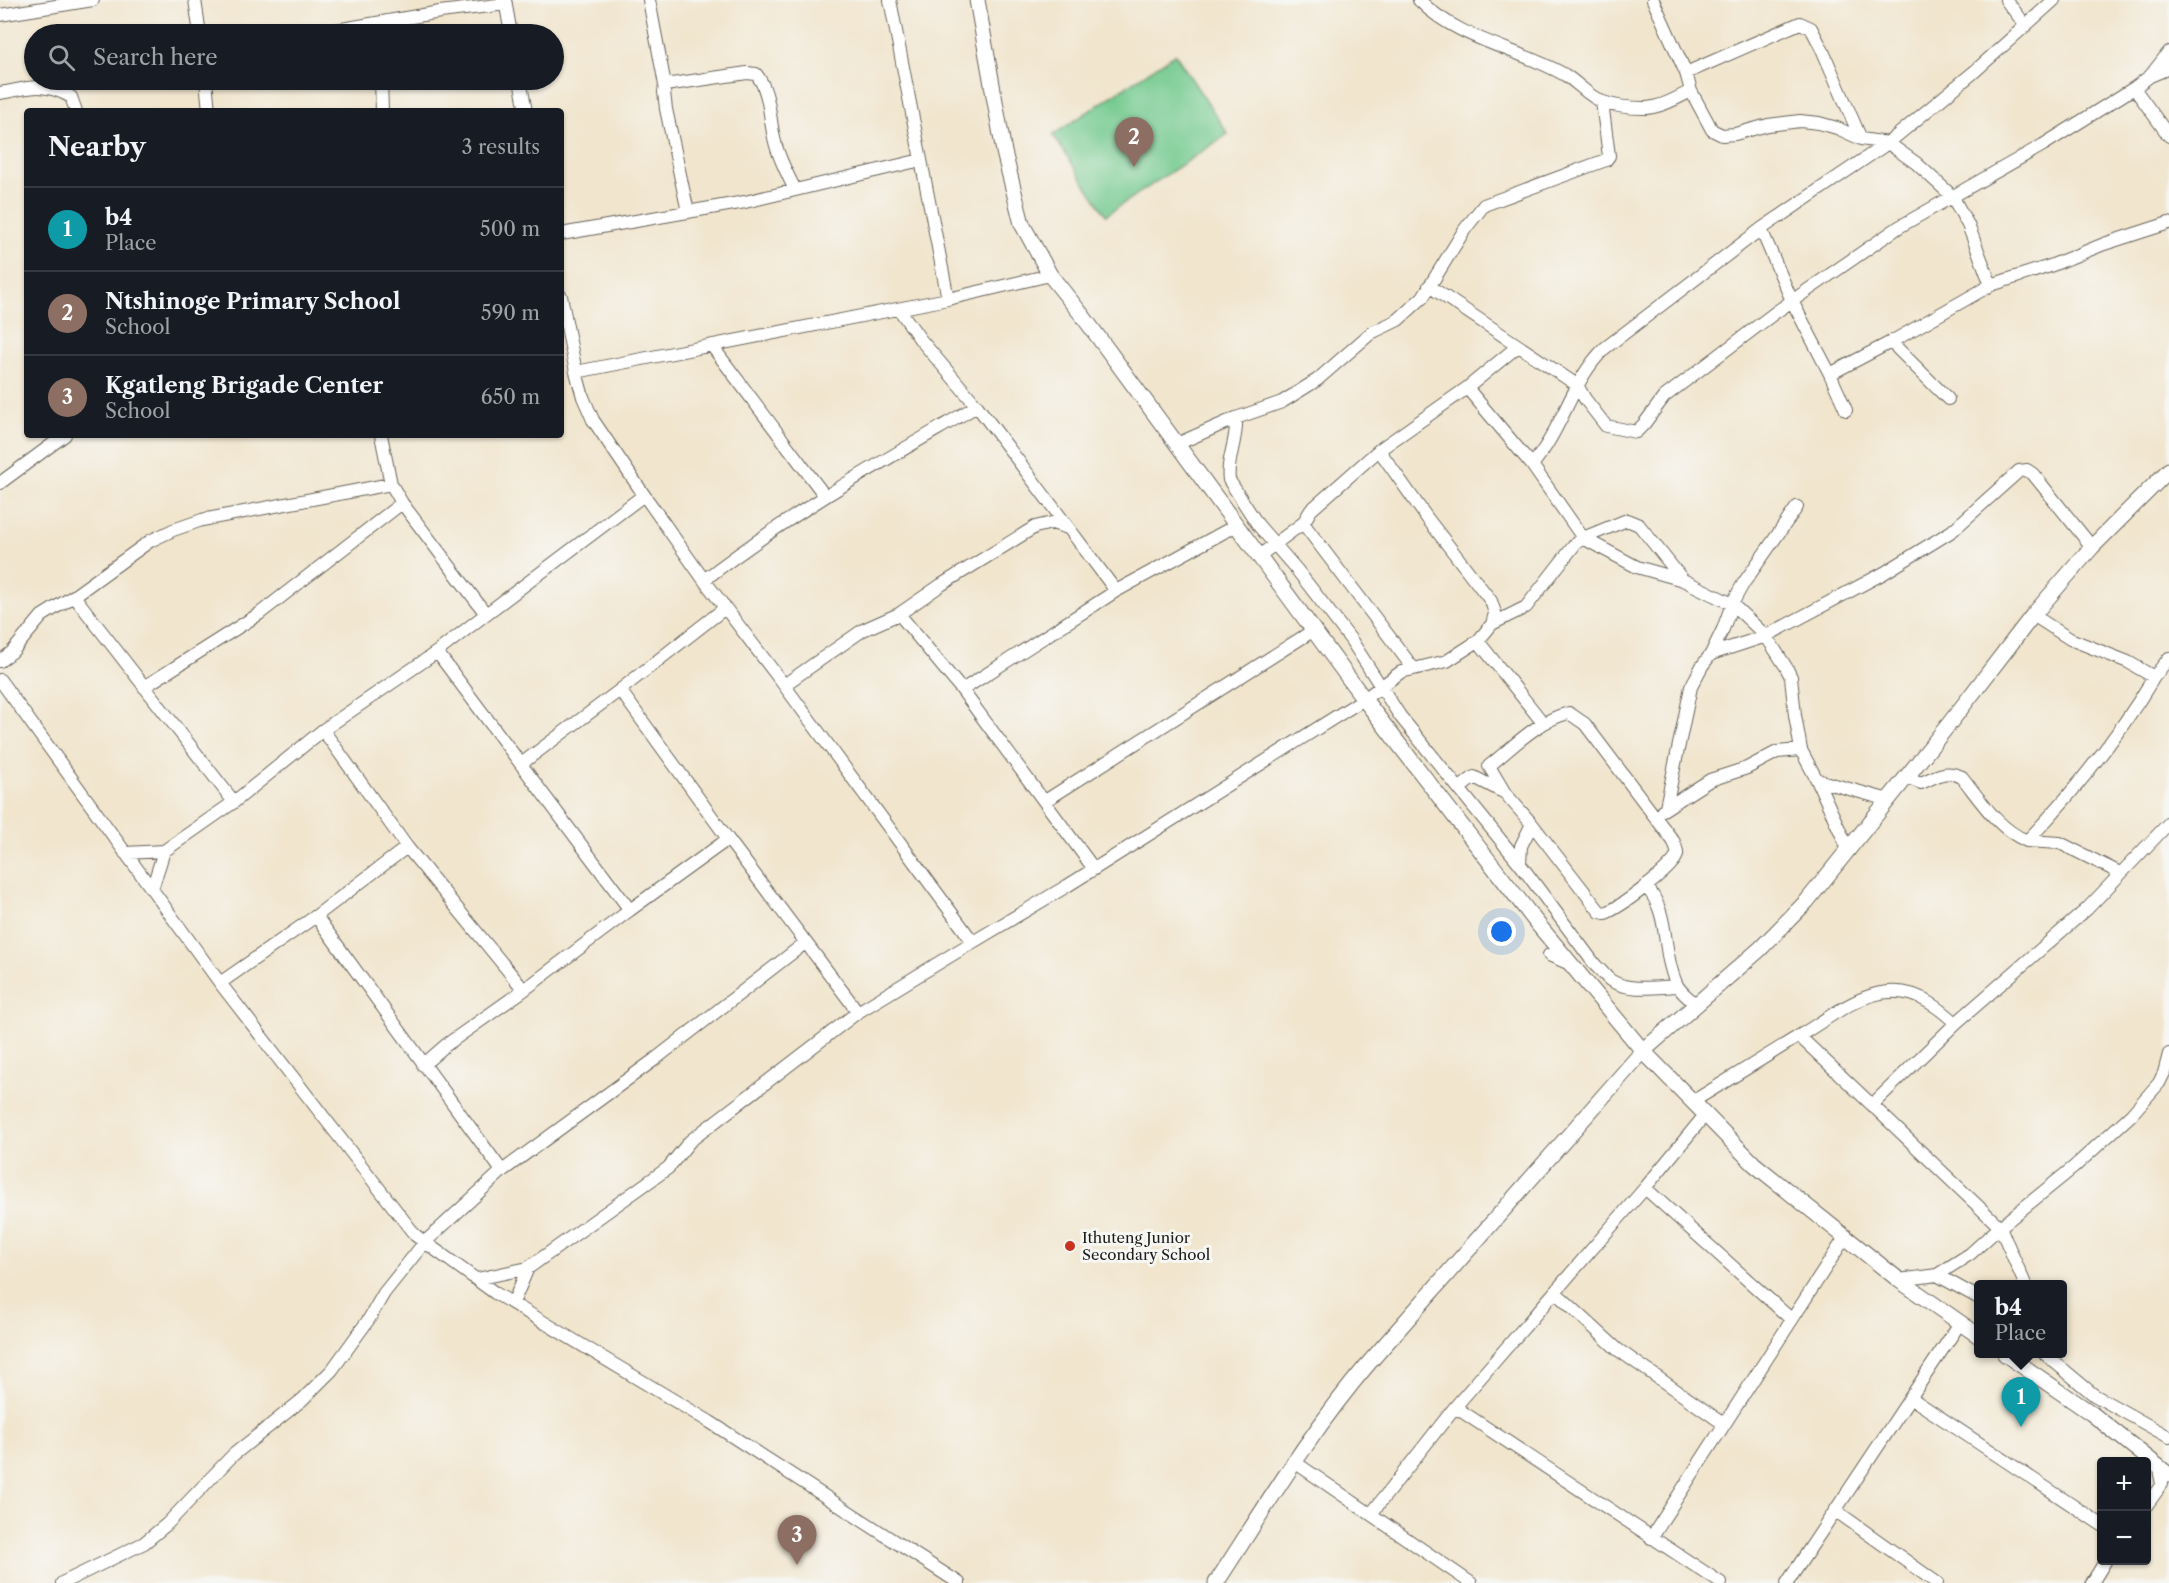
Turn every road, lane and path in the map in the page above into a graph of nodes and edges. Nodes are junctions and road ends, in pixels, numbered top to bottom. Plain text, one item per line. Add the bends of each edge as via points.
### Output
1 (93, 0) edge
2 (195, 0) edge
3 (649, 0) edge
4 (890, 0) edge
5 (977, 0) edge
6 (1419, 0) edge
7 (1653, 0) edge
8 (2006, 0) edge
9 (2054, 0) edge
10 (505, 2) edge
11 (46, 4) edge
12 (0, 15) edge
13 (199, 24) edge
14 (393, 24) edge
15 (510, 24) edge
16 (2026, 26) junction
17 (2169, 52) edge
18 (2169, 68) edge
19 (1686, 73) junction
20 (2150, 76) junction
21 (665, 85) junction
22 (24, 88) edge
23 (2134, 88) junction
24 (60, 90) edge
25 (207, 90) edge
26 (381, 90) edge
27 (522, 90) edge
28 (1691, 91) junction
29 (0, 93) edge
30 (1602, 102) junction
31 (75, 108) edge
32 (209, 108) edge
33 (382, 108) edge
34 (525, 108) edge
35 (2169, 136) edge
36 (1861, 139) junction
37 (1888, 143) junction
38 (921, 160) junction
39 (795, 190) junction
40 (1952, 196) junction
41 (688, 212) junction
42 (2169, 223) edge
43 (1761, 229) junction
44 (564, 233) edge
45 (1050, 275) junction
46 (1991, 285) junction
47 (1429, 286) junction
48 (948, 299) junction
49 (1792, 301) junction
50 (899, 309) junction
51 (564, 333) edge
52 (1891, 342) junction
53 (712, 346) junction
54 (1518, 346) junction
55 (576, 372) junction
56 (1830, 374) junction
57 (1577, 385) junction
58 (1467, 388) junction
59 (1948, 399) dead end
60 (977, 406) junction
61 (1846, 410) dead end
62 (1236, 418) junction
63 (61, 438) edge
64 (382, 438) edge
65 (1177, 444) junction
66 (1379, 450) junction
67 (1532, 465) junction
68 (2169, 470) edge
69 (0, 483) edge
70 (391, 484) junction
71 (644, 495) junction
72 (825, 496) junction
73 (402, 503) junction
74 (1797, 507) dead end
75 (1303, 523) junction
76 (1235, 526) junction
77 (1068, 528) junction
78 (1583, 538) junction
79 (1275, 544) junction
80 (2092, 547) junction
81 (1259, 556) junction
82 (704, 580) junction
83 (1683, 580) junction
84 (1116, 591) junction
85 (74, 596) junction
86 (1732, 604) junction
87 (725, 608) junction
88 (486, 614) junction
89 (899, 614) junction
90 (2033, 615) junction
91 (1492, 624) junction
92 (1314, 630) junction
93 (1766, 636) junction
94 (1478, 641) junction
95 (437, 652) junction
96 (1711, 654) junction
97 (2169, 658) edge
98 (0, 661) edge
99 (1413, 668) junction
100 (2154, 677) junction
101 (0, 680) edge
102 (784, 685) junction
103 (1382, 685) junction
104 (144, 687) junction
105 (620, 690) junction
106 (962, 690) junction
107 (1364, 699) junction
108 (1542, 723) junction
109 (323, 730) junction
110 (1801, 750) junction
111 (521, 764) junction
112 (1489, 766) junction
113 (1474, 777) junction
114 (1906, 777) junction
115 (1817, 780) junction
116 (1460, 789) junction
117 (1505, 793) junction
118 (1888, 800) junction
119 (1045, 801) junction
120 (234, 802) junction
121 (1666, 807) junction
122 (1655, 817) junction
123 (2169, 823) edge
124 (1532, 824) junction
125 (728, 839) junction
126 (2027, 841) junction
127 (407, 847) junction
128 (164, 851) junction
129 (1849, 851) junction
130 (125, 853) junction
131 (1520, 864) junction
132 (1094, 869) junction
133 (2121, 873) junction
134 (1646, 886) junction
135 (152, 890) junction
136 (630, 910) junction
137 (316, 916) junction
138 (973, 942) junction
139 (805, 943) junction
140 (1549, 955) dead end
141 (1573, 966) junction
142 (220, 983) junction
143 (1677, 986) junction
144 (524, 990) junction
145 (1695, 1004) junction
146 (858, 1012) junction
147 (1956, 1023) junction
148 (1799, 1036) junction
149 (1643, 1051) junction
150 (2169, 1054) edge
151 (423, 1065) junction
152 (1692, 1102) junction
153 (1872, 1105) junction
154 (1705, 1115) junction
155 (502, 1171) junction
156 (1645, 1188) junction
157 (2000, 1227) junction
158 (1846, 1236) junction
159 (424, 1243) junction
160 (528, 1268) junction
161 (1936, 1275) junction
162 (477, 1279) junction
163 (1899, 1280) junction
164 (2023, 1280) edge
165 (1555, 1292) junction
166 (1974, 1295) edge
167 (513, 1303) junction
168 (1792, 1320) junction
169 (1960, 1323) junction
170 (1974, 1333) edge
171 (2012, 1358) edge
172 (2052, 1358) edge
173 (1911, 1398) junction
174 (1455, 1407) junction
175 (1724, 1424) junction
176 (2169, 1437) edge
177 (1293, 1461) junction
178 (2163, 1470) edge
179 (2151, 1499) edge
180 (1836, 1511) junction
181 (1371, 1514) junction
182 (2097, 1522) edge
183 (1651, 1538) junction
184 (2103, 1565) edge
185 (1221, 1581) edge
186 (62, 1583) edge
187 (959, 1583) edge
188 (1472, 1583) edge
189 (1721, 1583) edge
190 (1787, 1583) edge
191 (1937, 1583) edge
192 (2092, 1583) edge

1 - 11 street
2 - 13 street
3 - 21 street
4 - 38 street
5 - 45 street via 1004,152 1022,224
6 - 30 street via 1458,29 1565,75
7 - 19 street
8 - 16 street
9 - 16 street
10 - 14 street
10 - 15 street
11 - 12 street
16 - 37 street
17 - 20 street
18 - 20 street
19 - 28 street
19 - 36 street via 1800,23 1806,24 1822,49
20 - 23 street
21 - 39 street via 756,74 764,83 775,143
21 - 41 street via 666,109
22 - 29 street
23 - 35 street
23 - 40 street
24 - 31 street via 71,97
25 - 32 street
26 - 33 street
27 - 34 street
28 - 30 street via 1644,108
28 - 36 street via 1712,130 1722,135 1800,121 1828,125
30 - 47 street via 1609,156 1606,160 1484,205
36 - 37 street
37 - 40 street
37 - 43 street
38 - 39 street
38 - 48 street
39 - 41 street
40 - 46 street via 1968,225
40 - 49 street via 1899,227
41 - 44 street
42 - 46 street
43 - 49 street
43 - 57 street via 1605,348
45 - 48 street
45 - 65 street
46 - 52 street
47 - 54 street
47 - 62 street via 1398,320 1371,333 1317,380 1282,402
48 - 50 street
49 - 56 street
49 - 57 street via 1664,397 1636,432 1606,426
50 - 53 street
50 - 60 street
51 - 55 street
52 - 56 street
52 - 59 street
53 - 55 street
53 - 72 street
54 - 57 street
54 - 58 street
55 - 71 street via 593,420
56 - 61 street
57 - 67 street via 1554,435
58 - 66 street
58 - 67 street
60 - 72 street
60 - 77 street
62 - 65 street
62 - 79 street via 1229,480
63 - 69 street
64 - 70 street
65 - 76 street
66 - 75 street via 1311,510
66 - 91 street via 1491,601 1495,613
67 - 78 street
68 - 80 street
70 - 73 street
70 - 85 street via 202,520 173,530 150,541
71 - 82 street
71 - 88 street
72 - 82 street
73 - 88 street
73 - 104 street via 258,614
74 - 86 street
75 - 79 street
75 - 99 street
76 - 81 street
76 - 84 street
77 - 84 street
77 - 89 street via 1052,523 1035,527
78 - 83 street via 1636,567
78 - 83 street via 1633,521
78 - 91 street via 1526,607
79 - 81 street
79 - 103 street
80 - 90 street
80 - 93 street via 2033,474 2019,471 1952,531 1884,573
81 - 92 street
82 - 87 street
83 - 86 street
84 - 106 street
85 - 98 street via 42,616
85 - 104 street
86 - 93 street
86 - 96 street
87 - 102 street
87 - 105 street
88 - 95 street
89 - 102 street via 863,630
89 - 106 street
90 - 100 street via 2070,639
90 - 114 street
91 - 94 street
92 - 107 street
92 - 119 street
93 - 96 street
93 - 110 street via 1791,677
94 - 99 street via 1447,661
94 - 108 street
95 - 109 street
95 - 111 street
96 - 121 street via 1691,687
97 - 100 street
99 - 103 street
100 - 126 street via 2100,758
101 - 130 street
102 - 138 street
103 - 107 street
103 - 116 street via 1400,716
104 - 120 street
105 - 111 street
105 - 125 street
106 - 119 street
107 - 132 street
107 - 141 street
108 - 112 street
108 - 122 street via 1569,713 1585,724
109 - 120 street
109 - 127 street
110 - 115 street
110 - 121 street via 1777,752 1710,780
111 - 136 street
112 - 113 street
112 - 117 street
113 - 116 street
113 - 117 street
114 - 118 street
114 - 126 street via 1921,783 1945,772 1962,777 2002,826
115 - 118 street
115 - 129 street
116 - 131 street
117 - 124 street
118 - 129 street
119 - 132 street
120 - 128 street
121 - 122 street
122 - 134 street via 1674,842 1677,857
123 - 133 street
124 - 131 street via 1521,846
124 - 134 street via 1600,912 1609,912
125 - 136 street
125 - 139 street
126 - 133 street via 2060,843
127 - 137 street
127 - 144 street
128 - 130 street
128 - 135 street
129 - 145 street via 1786,923
130 - 135 street
131 - 143 street via 1611,981 1650,988
132 - 138 street
133 - 147 street via 2087,909
134 - 143 street via 1660,906
135 - 142 street
136 - 144 street
137 - 142 street
137 - 151 street
138 - 146 street
139 - 146 street
139 - 155 street
140 - 141 street
141 - 149 street
142 - 159 street via 407,1227
143 - 145 street
144 - 151 street
145 - 149 street
146 - 160 street via 690,1141 668,1168
147 - 148 street via 1930,1002 1906,992 1890,991 1862,998
147 - 153 street
148 - 152 street
148 - 153 street
149 - 152 street
149 - 177 street via 1345,1391
150 - 157 street via 2159,1083 2131,1115
151 - 155 street
152 - 154 street
153 - 157 street
154 - 156 street
154 - 158 street via 1754,1164
155 - 159 street
156 - 165 street
156 - 168 street
157 - 161 street via 1970,1254
157 - 164 street
158 - 163 street
158 - 168 street
159 - 162 street
159 - 186 street via 384,1293 332,1370 302,1400 234,1455 167,1524 144,1542
160 - 162 street
160 - 167 street
161 - 163 street
161 - 166 street
162 - 167 street
163 - 169 street
165 - 174 street
165 - 175 street via 1617,1348
167 - 187 street via 710,1422
168 - 175 street
169 - 170 street
169 - 173 street
171 - 178 street
172 - 176 street via 2094,1395
173 - 180 street
173 - 182 street
174 - 181 street
174 - 183 street
175 - 183 street
177 - 181 street
177 - 185 street
178 - 179 street via 2162,1484
180 - 190 street
180 - 191 street
181 - 188 street
183 - 189 street
184 - 192 street

